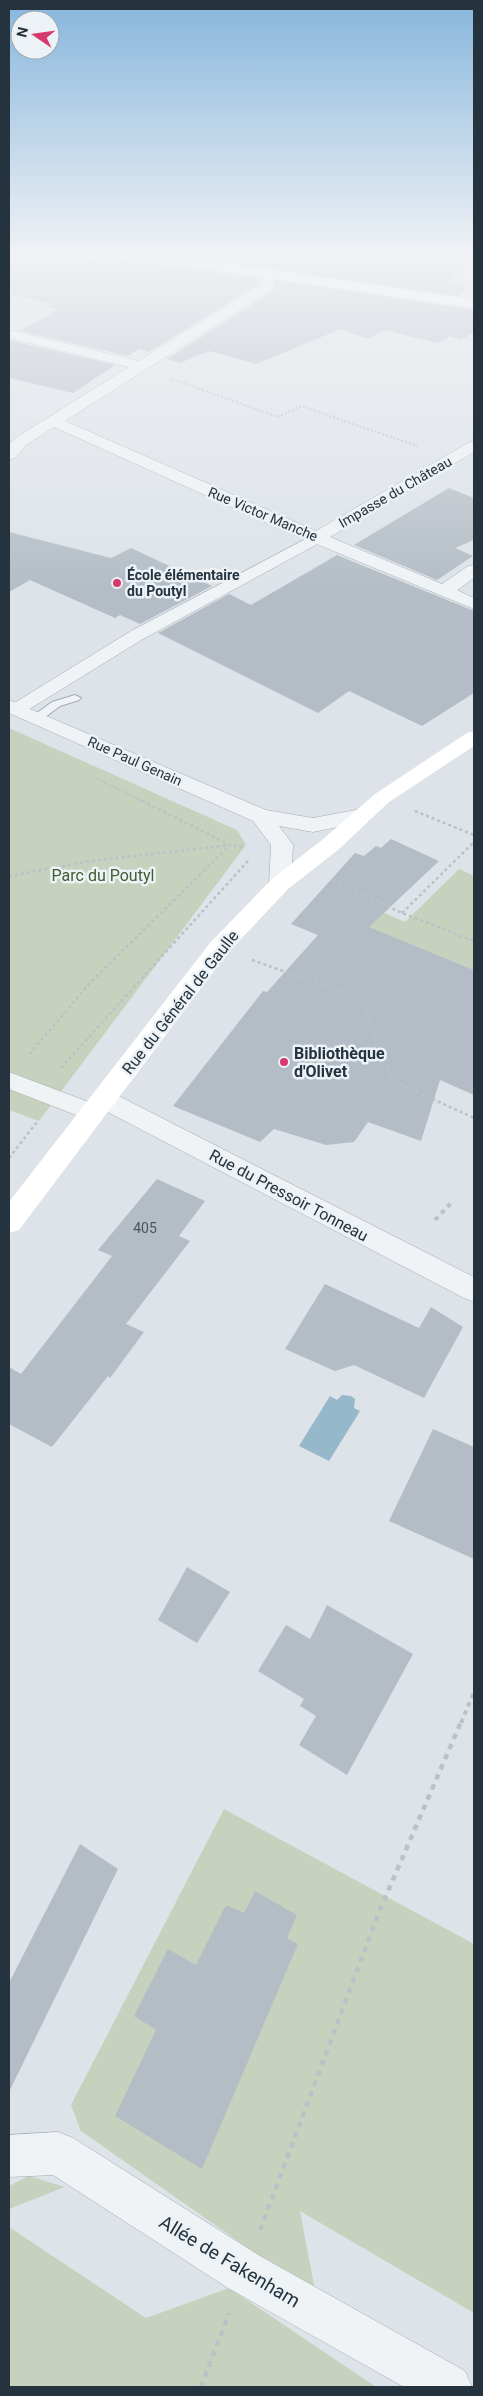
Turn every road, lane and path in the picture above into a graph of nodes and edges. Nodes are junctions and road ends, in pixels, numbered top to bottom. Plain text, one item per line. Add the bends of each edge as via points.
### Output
1 (135, 366) edge
2 (140, 367) junction
3 (53, 421) junction
4 (474, 446) edge
5 (9, 455) edge
6 (453, 458) junction
7 (317, 538) junction
8 (473, 573) edge
9 (444, 591) junction
10 (474, 604) edge
11 (75, 698) dead end
12 (13, 707) edge
13 (36, 718) junction
14 (474, 737) edge
15 (92, 776) dead end
16 (382, 798) junction
17 (260, 816) junction
18 (362, 816) junction
19 (474, 834) edge
20 (474, 842) edge
21 (230, 846) junction
22 (251, 857) dead end
23 (303, 866) junction
24 (9, 876) edge
25 (280, 884) junction
26 (402, 912) junction
27 (474, 941) edge
28 (218, 949) junction
29 (27, 1058) dead end
30 (9, 1080) edge
31 (38, 1091) junction
32 (100, 1106) junction
33 (474, 1118) edge
34 (9, 1158) edge
35 (452, 1202) dead end
36 (435, 1220) dead end
37 (9, 1222) edge
38 (474, 1290) edge
39 (474, 1692) edge
40 (9, 2156) edge
41 (244, 2272) junction
42 (201, 2387) edge
43 (449, 2387) edge

1 - 2 street
2 - 3 street
2 - 6 path via 278,417 300,406
3 - 5 street via 20,442
3 - 7 street, Rue Victor Manche
4 - 6 street, Impasse du Château
6 - 7 street, Impasse du Château
7 - 9 street, Rue Victor Manche
7 - 12 street via 137,635
8 - 9 street
9 - 10 street, Rue Victor Manche
11 - 13 lane via 56,704
12 - 13 street, Rue Paul Genain
13 - 17 street, Rue Paul Genain
14 - 16 main road, Rue du Général de Gaulle
15 - 21 path
16 - 18 main road, Rue du Général de Gaulle
16 - 19 path
17 - 18 street, Rue Paul Genain via 313,824
17 - 25 street, Rue Paul Genain via 282,845
18 - 23 main road, Rue du Général de Gaulle
20 - 26 path
21 - 24 path via 124,857
21 - 29 path via 90,983
22 - 31 path
23 - 25 main road, Rue du Général de Gaulle
23 - 26 path
25 - 28 main road, Rue du Général de Gaulle
26 - 27 path
28 - 32 main road, Rue du Général de Gaulle
28 - 33 path via 340,991 365,1006 375,1042 394,1081
30 - 31 street
31 - 32 street
31 - 34 path via 42,1116
32 - 37 main road, Rue du Général de Gaulle
32 - 38 street, Rue du Pressoir Tonneau
35 - 36 path
39 - 41 path via 379,1912
40 - 41 street, Allée de Fakenham via 58,2153
41 - 42 path
41 - 43 street, Allée de Fakenham

